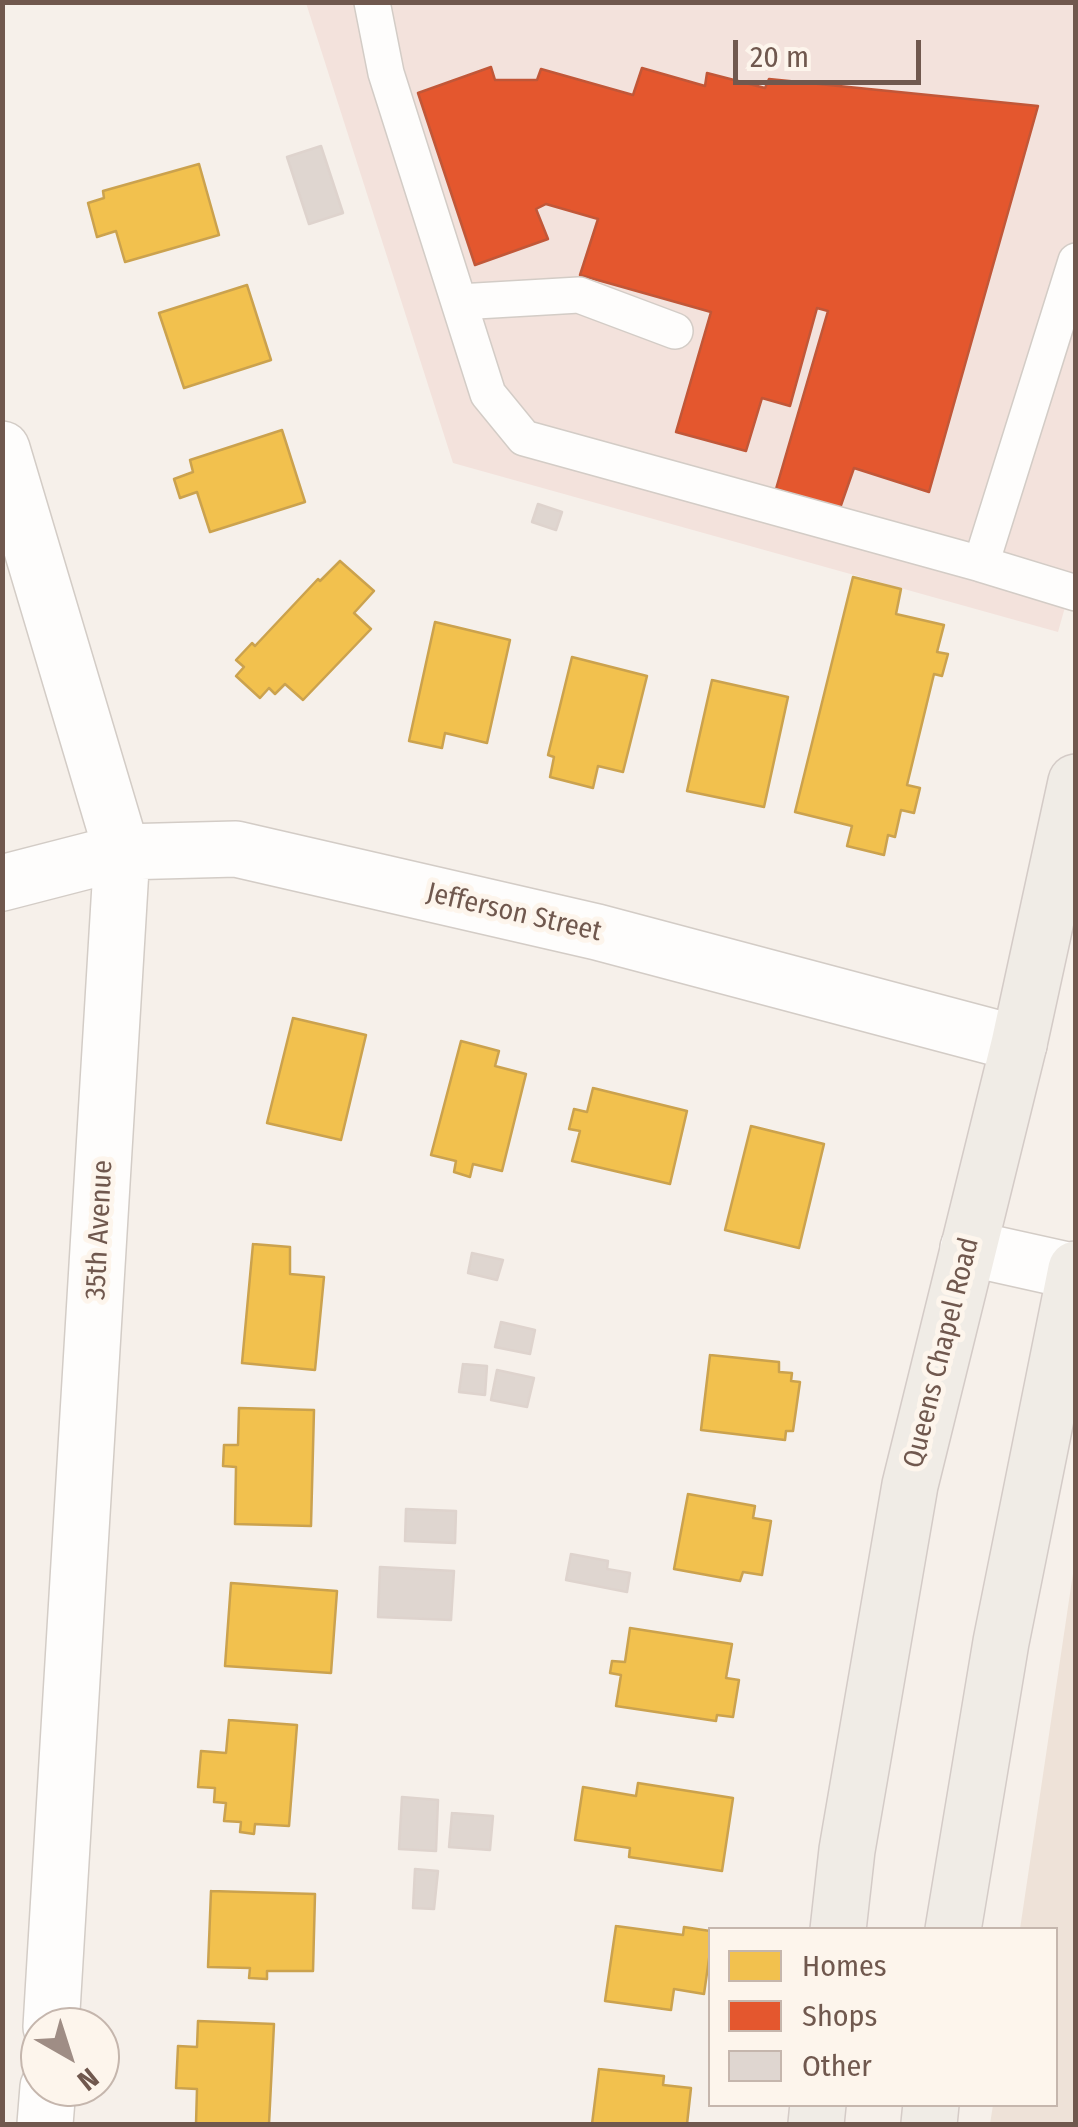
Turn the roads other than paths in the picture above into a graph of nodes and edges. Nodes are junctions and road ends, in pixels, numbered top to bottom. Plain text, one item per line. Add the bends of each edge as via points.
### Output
1 (372, 2) edge
2 (1076, 260) edge
3 (459, 302) junction
4 (676, 331) dead end
5 (2, 449) edge
6 (981, 564) junction
7 (1076, 592) edge
8 (1076, 782) edge
9 (122, 852) junction
10 (2, 883) edge
11 (1020, 1044) junction
12 (968, 1248) junction
13 (1075, 1271) edge
14 (838, 1927) edge
15 (954, 1927) edge
16 (53, 2007) edge

1 - 3 lane via 386,73
2 - 6 lane
3 - 4 lane via 579,295
3 - 6 lane via 488,394 524,438
5 - 9 street, 35th Avenue
6 - 7 lane
8 - 11 main road, Queens Chapel Road
9 - 10 street, Jefferson Street
9 - 11 street, Jefferson Street via 236,850 597,932
9 - 16 street, 35th Avenue
11 - 12 main road, Queens Chapel Road
12 - 13 street
12 - 14 main road, Queens Chapel Road via 910,1485
13 - 15 main road via 1001,1642

